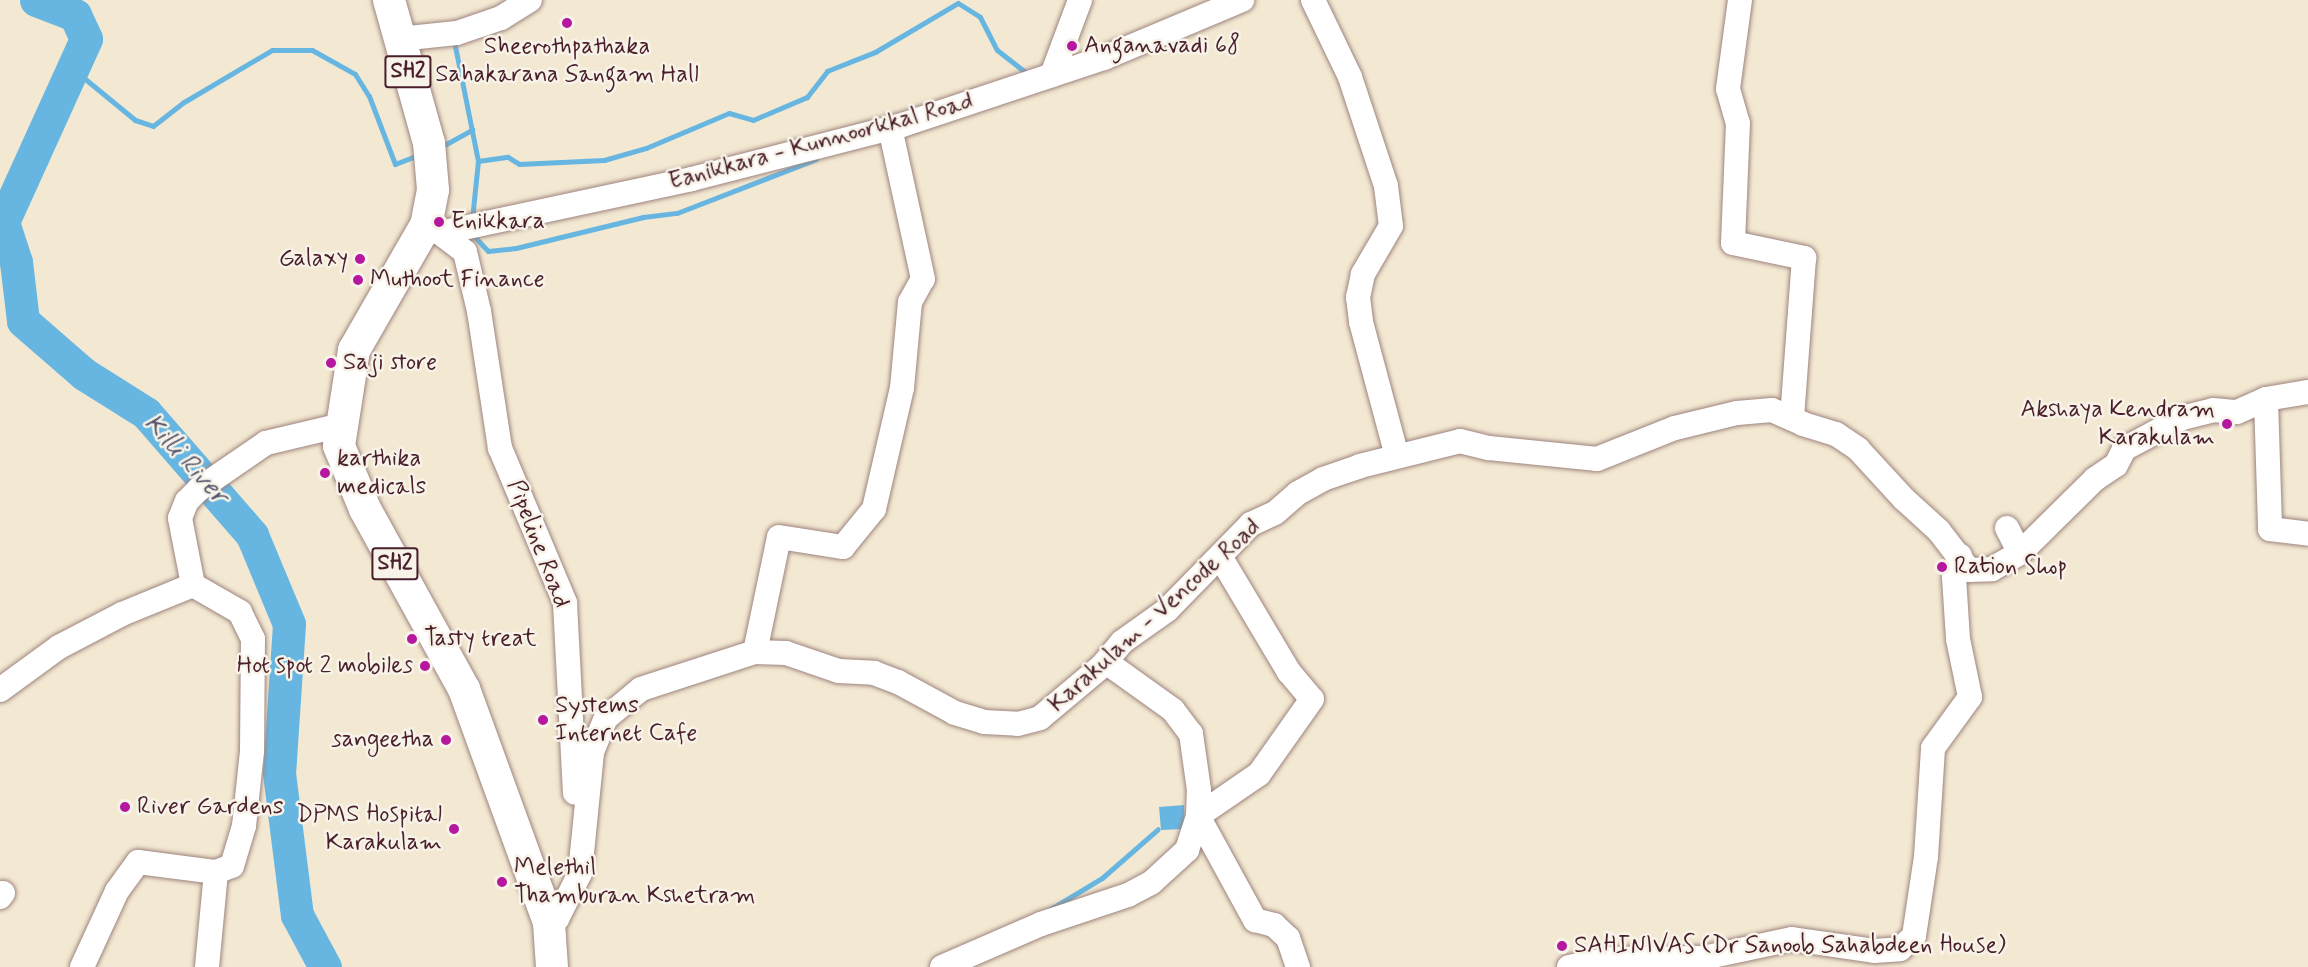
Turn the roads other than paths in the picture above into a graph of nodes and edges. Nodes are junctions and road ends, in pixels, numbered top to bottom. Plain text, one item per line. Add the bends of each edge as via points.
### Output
1 (389, 0) edge
2 (530, 0) edge
3 (1080, 0) edge
4 (1242, 0) edge
5 (1313, 0) edge
6 (1740, 0) edge
7 (399, 39) junction
8 (1045, 78) junction
9 (890, 128) junction
10 (442, 229) junction
11 (2308, 392) edge
12 (2266, 399) junction
13 (1792, 419) junction
14 (342, 425) junction
15 (1397, 456) junction
16 (2007, 528) dead end
17 (2308, 534) edge
18 (2019, 553) junction
19 (1960, 556) junction
20 (1221, 558) junction
21 (193, 585) junction
22 (755, 652) junction
23 (1106, 662) junction
24 (0, 690) edge
25 (1198, 816) junction
26 (216, 872) junction
27 (580, 873) junction
28 (549, 923) junction
29 (82, 967) edge
30 (207, 967) edge
31 (552, 967) edge
32 (942, 967) edge
33 (1298, 967) edge
34 (1569, 967) edge

1 - 7 main road, SH2
2 - 7 street via 501,18 447,34
3 - 8 street
4 - 8 street, Eanikkara - Kunnoorkkal Road via 1104,58
5 - 15 street via 1350,77 1386,186 1391,226 1364,274 1359,297 1361,322
6 - 13 street via 1728,88 1738,123 1733,243 1804,258
7 - 10 main road, SH2 via 431,153 433,190
8 - 9 street, Eanikkara - Kunnoorkkal Road
9 - 10 street, Eanikkara - Kunnoorkkal Road via 692,179 484,224
9 - 22 street via 923,279 910,302 902,388 874,509 843,547 779,537
10 - 14 main road, SH2 via 354,350
10 - 27 street, Pipeline Road via 465,252 479,311 500,448 565,603
11 - 12 street, Karakulam - Vencode Road
12 - 17 street via 2270,529
12 - 18 street, Karakulam - Vencode Road via 2237,412 2213,410 2182,418 2124,449 2116,465 2095,479
13 - 15 street, Karakulam - Vencode Road via 1772,410 1737,413 1675,428 1598,459 1489,448 1460,441
13 - 19 street, Karakulam - Vencode Road via 1836,434 1858,449
14 - 21 street via 266,443 199,489 180,518
14 - 28 main road, SH2 via 339,446 365,509 464,689
15 - 20 street, Karakulam - Vencode Road via 1323,479 1298,493 1275,513 1251,524
16 - 18 street
18 - 19 street, Karakulam - Vencode Road via 1992,569 1969,570
19 - 34 street via 1954,577 1958,639 1970,697 1933,748 1926,857 1914,936 1900,949 1874,951 1792,939 1703,958 1610,959
20 - 23 street, Karakulam - Vencode Road via 1167,610 1122,642
20 - 25 street via 1289,672 1312,699 1259,774
21 - 24 street via 122,614 59,647
21 - 26 street via 240,612 253,639 252,751 244,826 232,866
22 - 23 street, Karakulam - Vencode Road via 786,653 839,670 874,672 956,713 984,722 1018,724 1040,718
22 - 27 street, Karakulam - Vencode Road via 641,689 606,718 592,752
23 - 25 street via 1173,710 1191,734 1199,790
25 - 32 street via 1187,850 1151,883 1105,905 1041,924
25 - 33 street via 1256,920 1274,925 1288,938
26 - 29 street via 138,862 117,891
26 - 30 street
27 - 28 street, Karakulam - Vencode Road via 557,919
28 - 31 main road, SH2

